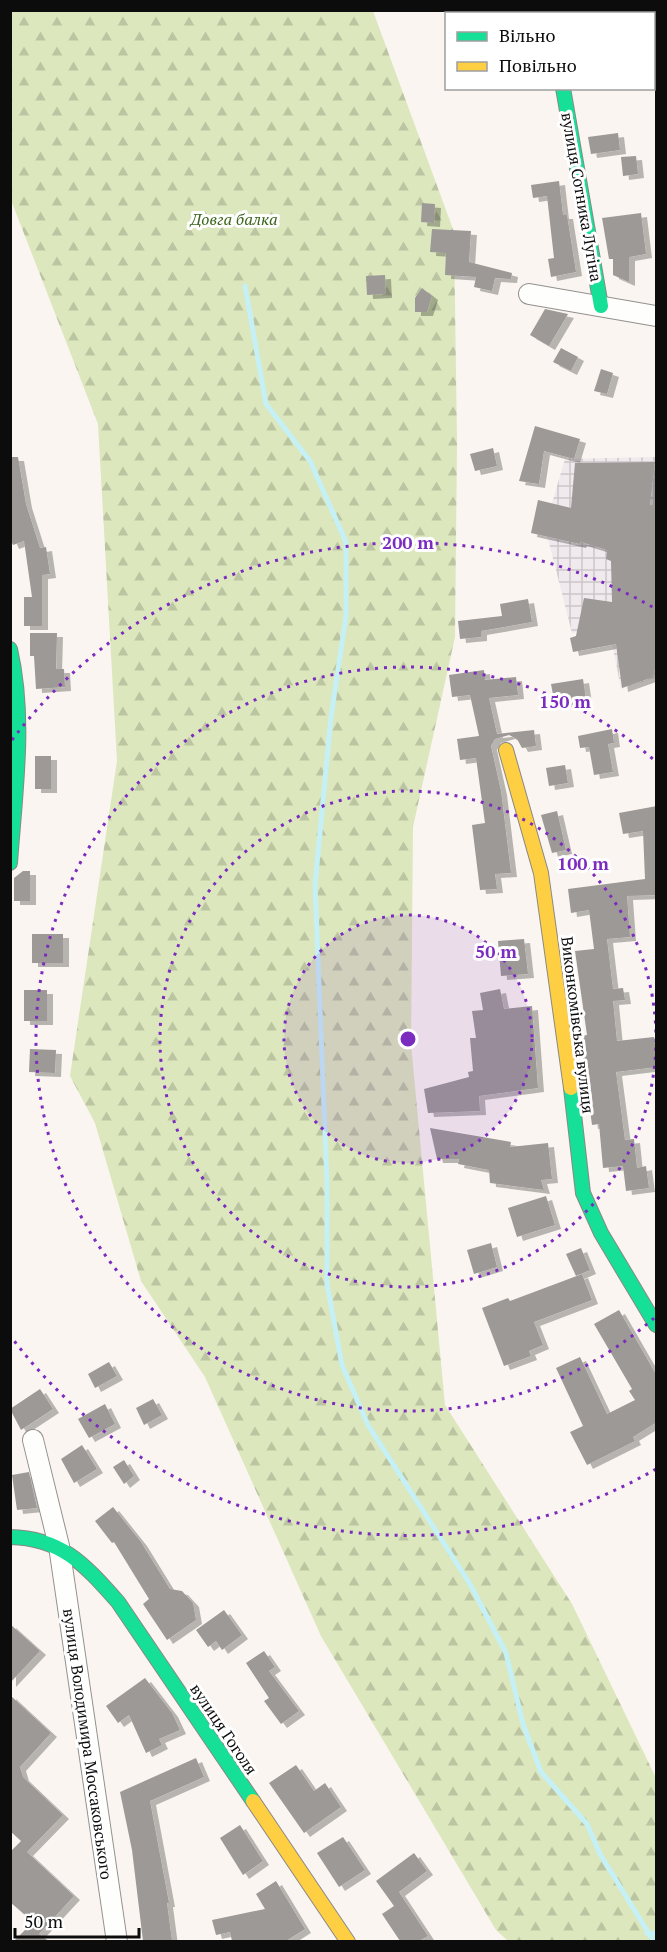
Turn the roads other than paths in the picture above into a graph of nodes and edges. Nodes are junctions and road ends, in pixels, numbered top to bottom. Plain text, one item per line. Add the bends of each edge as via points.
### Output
1 (563, 90) edge
2 (529, 294) dead end
3 (601, 306) junction
4 (657, 316) edge
5 (10, 649) edge
6 (506, 750) dead end
7 (11, 863) edge
8 (657, 1324) edge
9 (33, 1440) dead end
10 (10, 1536) edge
11 (59, 1546) junction
12 (117, 1941) edge
13 (348, 1941) edge

1 - 3 street, вулиця Сотника Лугіна
2 - 3 street
3 - 4 street
5 - 7 street via 18,684 18,764
6 - 8 street, Виконкомівська вулиця via 541,872 583,1193 596,1223
9 - 11 street, вулиця Володимира Моссаковського
10 - 11 street, вулиця Гоголя via 31,1536
11 - 12 street, вулиця Володимира Моссаковського
11 - 13 street, вулиця Гоголя via 93,1573 118,1602

